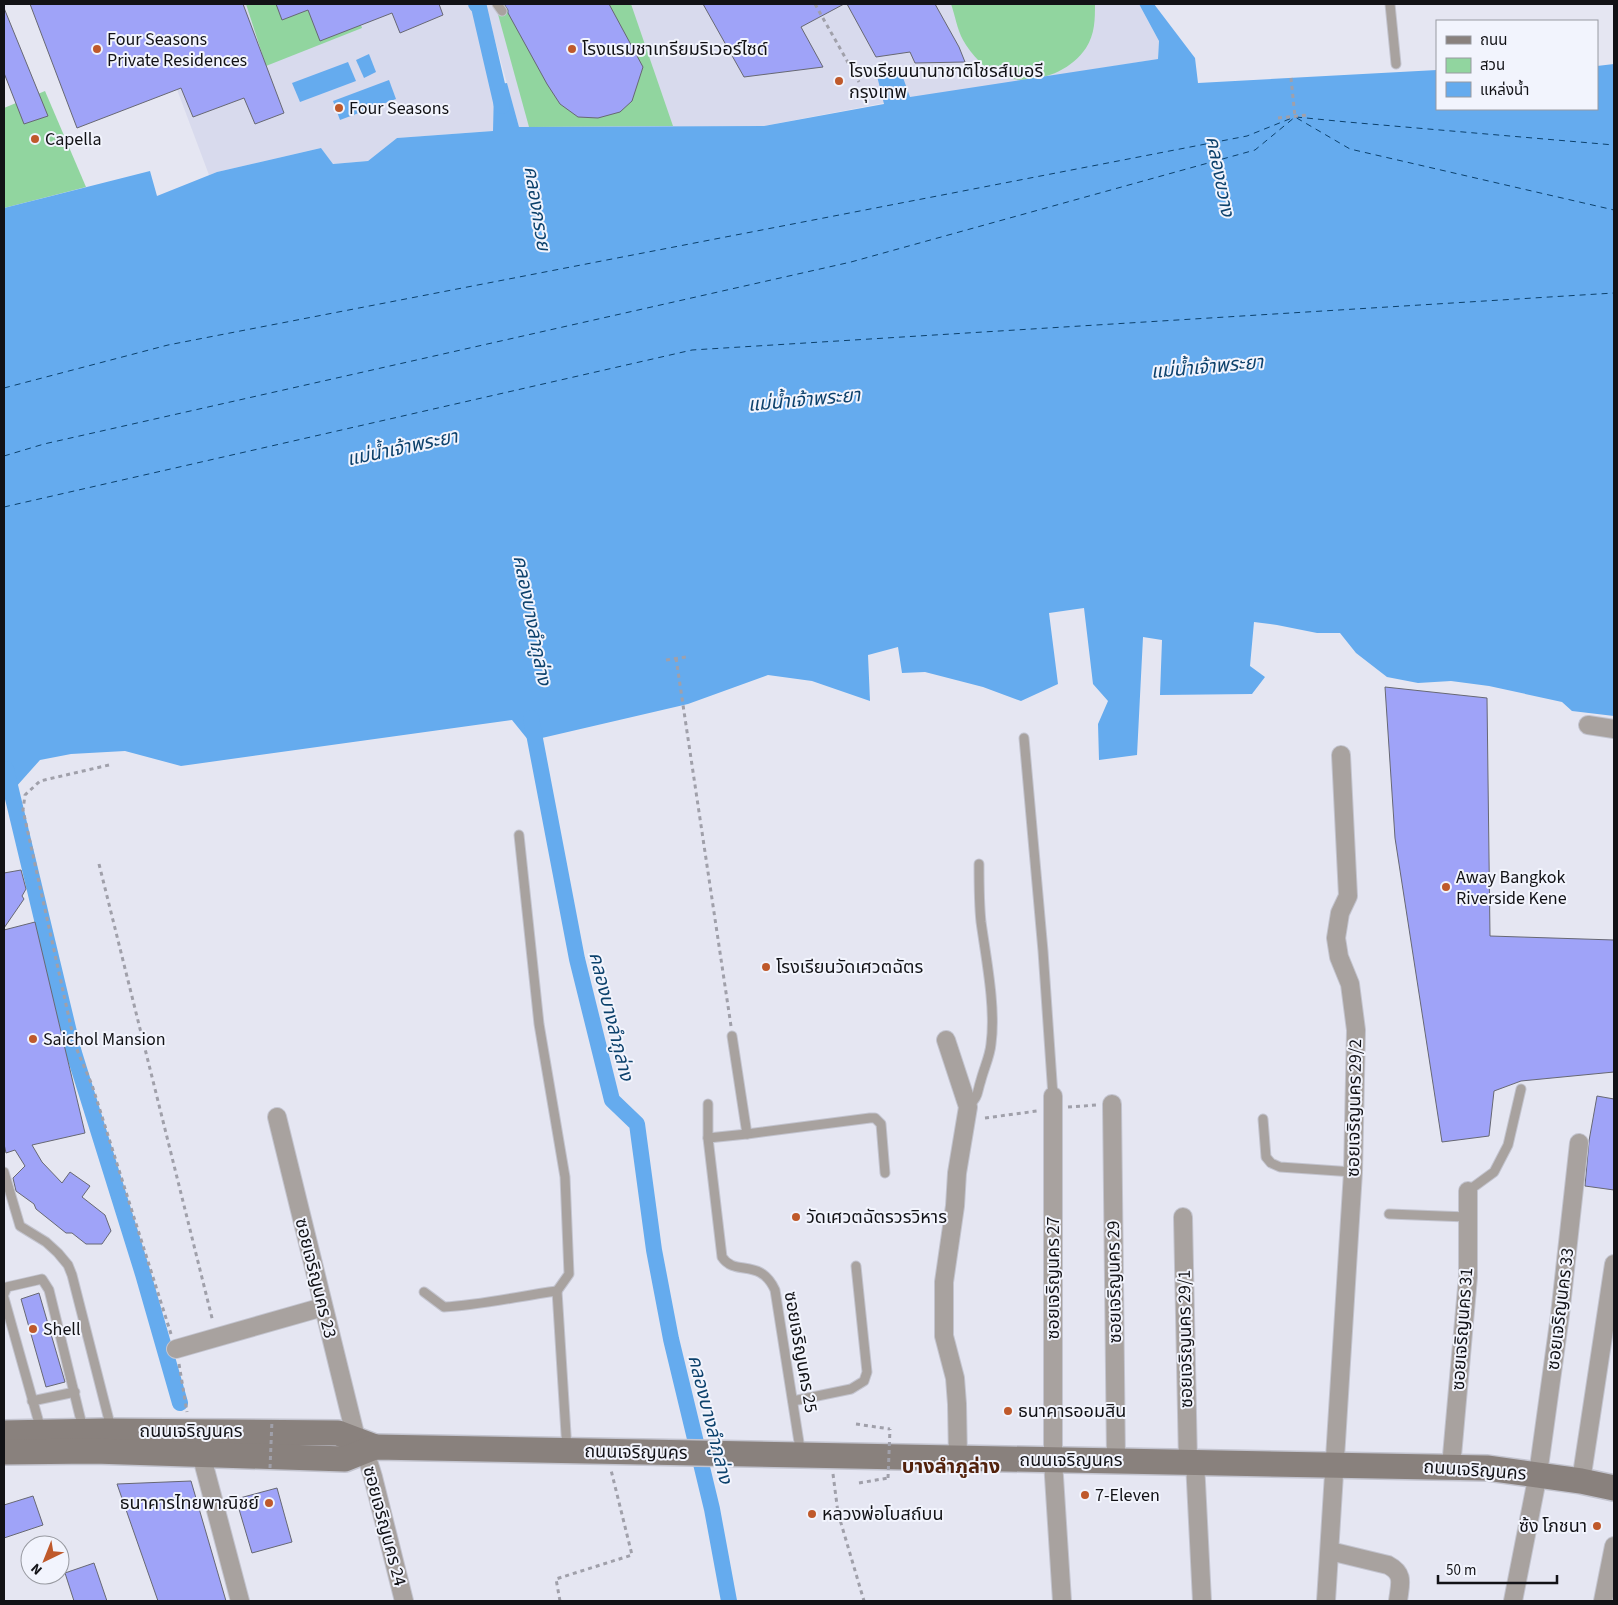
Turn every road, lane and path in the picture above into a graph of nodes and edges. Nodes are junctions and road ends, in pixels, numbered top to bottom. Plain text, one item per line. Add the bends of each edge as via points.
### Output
1 (815, 4) edge
2 (1390, 4) edge
3 (1396, 64) dead end
4 (1291, 78) dead end
5 (859, 82) dead end
6 (1308, 115) dead end
7 (1295, 117) junction
8 (1278, 118) dead end
9 (686, 656) dead end
10 (676, 658) junction
11 (666, 660) dead end
12 (1588, 726) dead end
13 (1614, 729) edge
14 (1024, 738) dead end
15 (1341, 755) dead end
16 (109, 765) dead end
17 (519, 835) dead end
18 (99, 864) dead end
19 (978, 864) dead end
20 (732, 1036) joint
21 (946, 1040) dead end
22 (1522, 1089) dead end
23 (1053, 1096) joint
24 (708, 1104) dead end
25 (1112, 1104) dead end
26 (968, 1107) junction
27 (277, 1117) dead end
28 (1263, 1119) dead end
29 (746, 1134) junction
30 (708, 1138) junction
31 (1579, 1143) dead end
32 (4, 1172) edge
33 (1352, 1172) junction
34 (885, 1173) dead end
35 (1468, 1190) joint
36 (1388, 1214) dead end
37 (1183, 1217) dead end
38 (1466, 1217) junction
39 (1614, 1264) edge
40 (856, 1266) dead end
41 (557, 1291) junction
42 (424, 1292) dead end
43 (4, 1294) edge
44 (4, 1298) edge
45 (323, 1308) junction
46 (217, 1337) junction
47 (176, 1349) junction
48 (75, 1392) junction
49 (32, 1401) junction
50 (793, 1401) junction
51 (187, 1413) dead end
52 (272, 1420) dead end
53 (856, 1424) dead end
54 (84, 1431) junction
55 (112, 1431) junction
56 (42, 1432) junction
57 (4, 1433) edge
58 (365, 1446) junction
59 (567, 1450) junction
60 (607, 1451) junction
61 (4, 1452) edge
62 (202, 1454) junction
63 (802, 1454) junction
64 (830, 1456) junction
65 (958, 1458) junction
66 (1053, 1460) junction
67 (1116, 1460) junction
68 (1192, 1462) junction
69 (1334, 1465) junction
70 (1451, 1467) junction
71 (270, 1468) dead end
72 (1538, 1474) junction
73 (1581, 1480) junction
74 (859, 1483) dead end
75 (1614, 1488) edge
76 (1614, 1546) edge
77 (1330, 1551) junction
78 (240, 1601) edge
79 (404, 1601) edge
80 (560, 1601) edge
81 (864, 1601) edge
82 (1062, 1601) edge
83 (1202, 1601) edge
84 (1326, 1601) edge
85 (1398, 1601) edge
86 (1512, 1601) edge
87 (1603, 1601) edge

1 - 5 path
2 - 3 lane
4 - 7 path
6 - 7 path
7 - 8 path
9 - 10 path
10 - 11 path
10 - 20 path
12 - 13 street
14 - 23 lane
15 - 33 street, ซอยเจริญนคร 29/2 via 1348,896 1340,914 1336,938 1339,957 1350,984 1356,1030
16 - 47 path via 40,781 24,795 24,810 75,1045 92,1084
17 - 41 lane via 539,1024 565,1177 569,1274
18 - 46 path
19 - 26 lane via 992,1036 979,1092
20 - 29 lane
21 - 26 street
22 - 35 lane via 1508,1145 1494,1172
23 - 66 street, ซอยเจริญนคร 27
24 - 30 lane, ซอยเจริญนคร 25
25 - 67 street, ซอยเจริญนคร 29
26 - 65 street via 944,1282 944,1336 955,1378
27 - 45 street, ซอยเจริญนคร 23
28 - 33 lane via 1266,1157 1271,1163 1280,1168
29 - 30 lane
29 - 34 lane via 875,1118 881,1124
30 - 50 lane, ซอยเจริญนคร 25 via 722,1257 729,1265 759,1270 775,1290
31 - 72 street, ซอยเจริญนคร 33
32 - 55 lane via 20,1226 51,1247 68,1265
33 - 69 street, ซอยเจริญนคร 29/2
35 - 38 street, ซอยเจริญนคร 31
36 - 38 lane
37 - 68 street, ซอยเจริญนคร 29/1
38 - 70 street, ซอยเจริญนคร 31 via 1468,1277
39 - 73 street
40 - 50 lane via 867,1372 864,1381 851,1389
41 - 42 lane via 444,1307
41 - 59 lane
43 - 48 lane via 7,1287 42,1279 49,1290
44 - 49 lane
45 - 46 street
45 - 58 street, ซอยเจริญนคร 23
46 - 47 street
47 - 51 path
48 - 49 lane
48 - 54 lane
49 - 56 lane
50 - 63 lane, ซอยเจริญนคร 25
52 - 71 path, bridge
53 - 74 path, bridge via 890,1429 888,1478
54 - 55 main road, ถนนเจริญนคร
54 - 56 main road, ถนนเจริญนคร
55 - 58 main road, ถนนเจริญนคร via 338,1433
56 - 57 main road, ถนนเจริญนคร
58 - 59 main road, ถนนเจริญนคร
58 - 62 main road, ถนนเจริญนคร via 345,1459
58 - 79 street, ซอยเจริญนคร 24
59 - 60 main road, ถนนเจริญนคร
60 - 63 main road, ถนนเจริญนคร
60 - 80 path via 632,1555 556,1578
61 - 62 main road, ถนนเจริญนคร
62 - 78 street
63 - 64 main road, ถนนเจริญนคร
64 - 65 main road, ถนนเจริญนคร
64 - 81 path via 838,1513
65 - 66 main road, ถนนเจริญนคร
66 - 67 main road, ถนนเจริญนคร
66 - 82 street, ซอยเจริญนคร 27
67 - 68 main road, ถนนเจริญนคร
68 - 69 main road, ถนนเจริญนคร
68 - 83 street, ซอยเจริญนคร 29/1
69 - 70 main road, ถนนเจริญนคร
69 - 77 street, ซอยเจริญนคร 29/2
70 - 72 main road, ถนนเจริญนคร
72 - 73 main road, ถนนเจริญนคร
72 - 86 street, ซอยเจริญนคร 33
73 - 75 main road, ถนนเจริญนคร
76 - 87 street
77 - 84 street, ซอยเจริญนคร 29/2
77 - 85 street via 1396,1569 1401,1578

